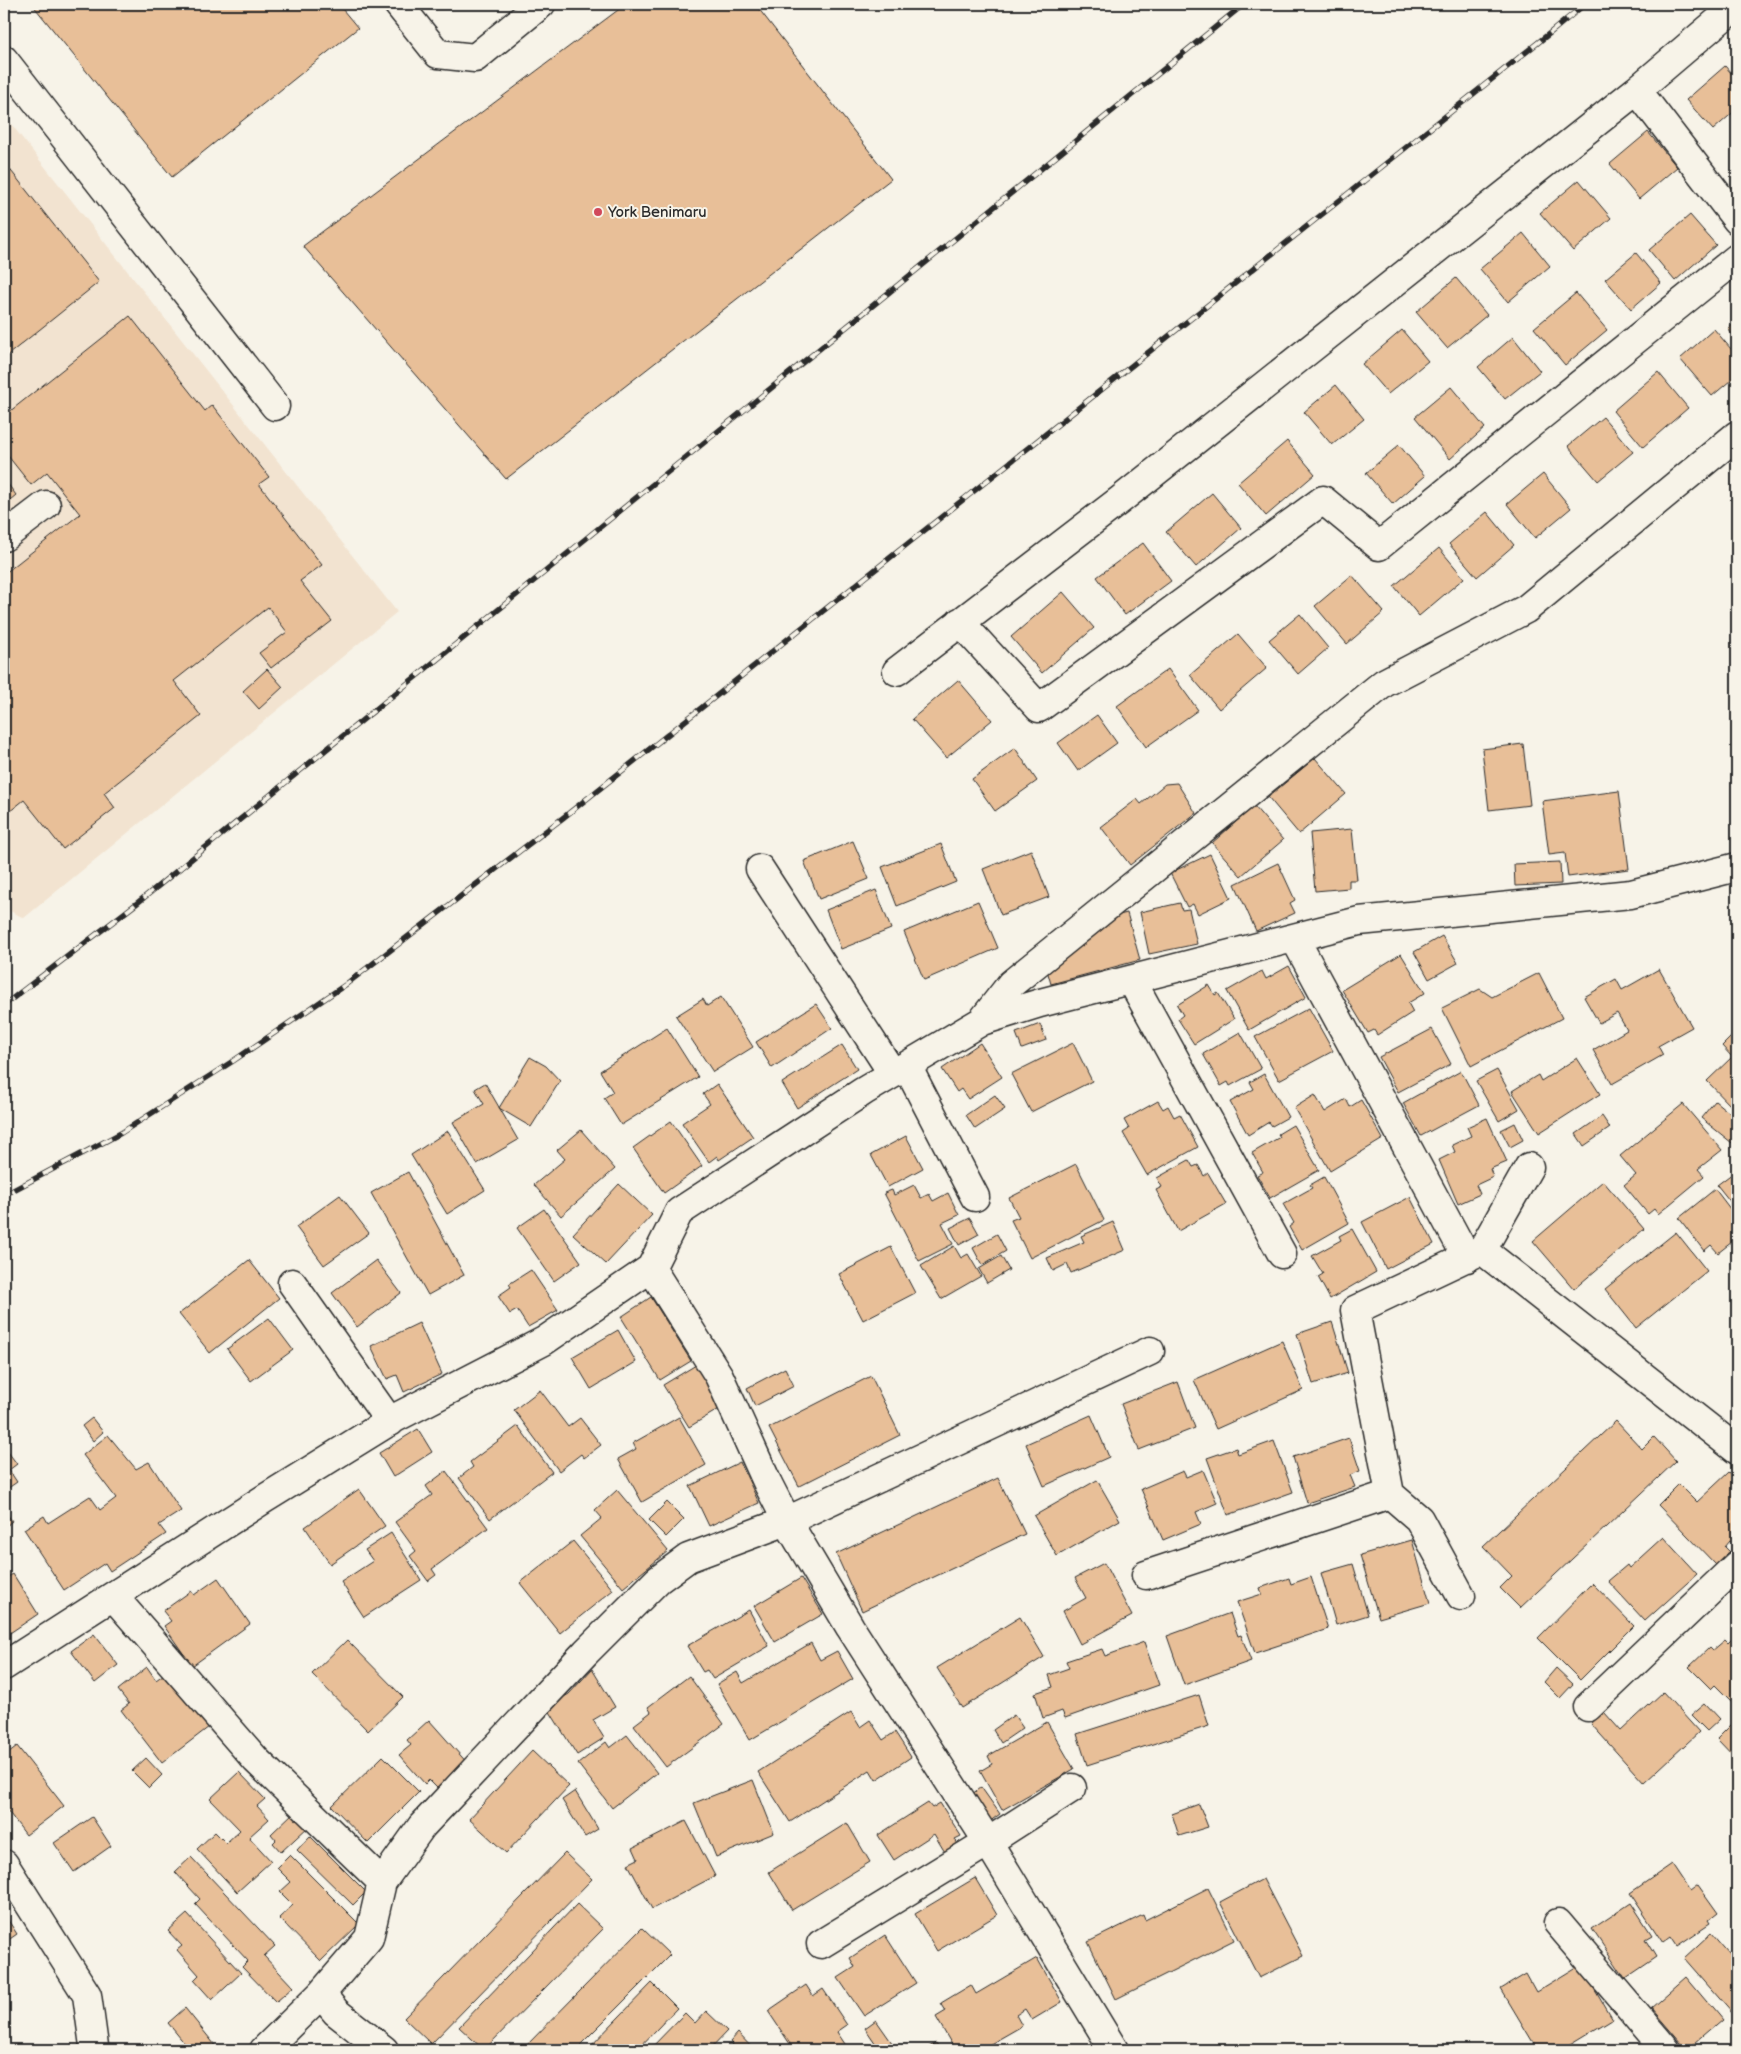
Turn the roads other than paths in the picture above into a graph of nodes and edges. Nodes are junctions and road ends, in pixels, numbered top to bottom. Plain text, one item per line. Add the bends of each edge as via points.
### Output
1 (398, 4) edge
2 (541, 4) edge
3 (1737, 6) edge
4 (4, 60) edge
5 (1637, 90) junction
6 (1737, 220) edge
7 (1737, 258) edge
8 (275, 406) dead end
9 (1737, 435) edge
10 (46, 505) dead end
11 (4, 537) edge
12 (960, 622) junction
13 (897, 671) dead end
14 (1737, 867) edge
15 (760, 869) dead end
16 (1295, 939) junction
17 (1132, 981) junction
18 (982, 1021) junction
19 (900, 1070) junction
20 (1529, 1167) dead end
21 (975, 1197) dead end
22 (1282, 1254) dead end
23 (1474, 1254) junction
24 (651, 1268) junction
25 (292, 1283) dead end
26 (1150, 1351) dead end
27 (390, 1422) junction
28 (1737, 1450) edge
29 (1390, 1494) junction
30 (787, 1521) junction
31 (1737, 1564) edge
32 (1146, 1576) dead end
33 (113, 1596) junction
34 (1461, 1596) dead end
35 (4, 1666) edge
36 (1588, 1707) dead end
37 (1072, 1788) dead end
38 (988, 1842) junction
39 (4, 1864) edge
40 (382, 1882) junction
41 (1558, 1922) dead end
42 (821, 1944) dead end
43 (321, 1994) junction
44 (93, 2050) edge
45 (264, 2050) edge
46 (384, 2050) edge
47 (1114, 2050) edge
48 (1666, 2050) edge

1 - 2 street via 438,54 475,58
3 - 5 street
4 - 8 street
5 - 6 street
5 - 12 street via 1120,500
7 - 12 street via 1379,546 1323,500 1040,708
9 - 18 street via 1526,609 1384,682 1011,984
10 - 11 street
12 - 13 street
14 - 16 street via 1631,894 1359,921
15 - 19 street
16 - 17 street
16 - 23 street
17 - 18 street
17 - 22 street
18 - 19 street
19 - 21 street
19 - 24 street via 679,1212
20 - 23 street
23 - 28 street
23 - 29 street via 1355,1310
24 - 27 street via 544,1341
24 - 30 street via 718,1376
25 - 27 street
26 - 30 street
27 - 33 street
29 - 32 street
29 - 34 street via 1419,1519
30 - 38 street via 850,1627
30 - 40 street via 688,1558 658,1580 422,1826
31 - 36 street
33 - 35 street
33 - 40 street via 256,1760
37 - 38 street
38 - 42 street
38 - 47 street
39 - 44 street via 87,1995
40 - 43 street via 369,1938
41 - 48 street
43 - 45 street
43 - 46 street via 336,2012

